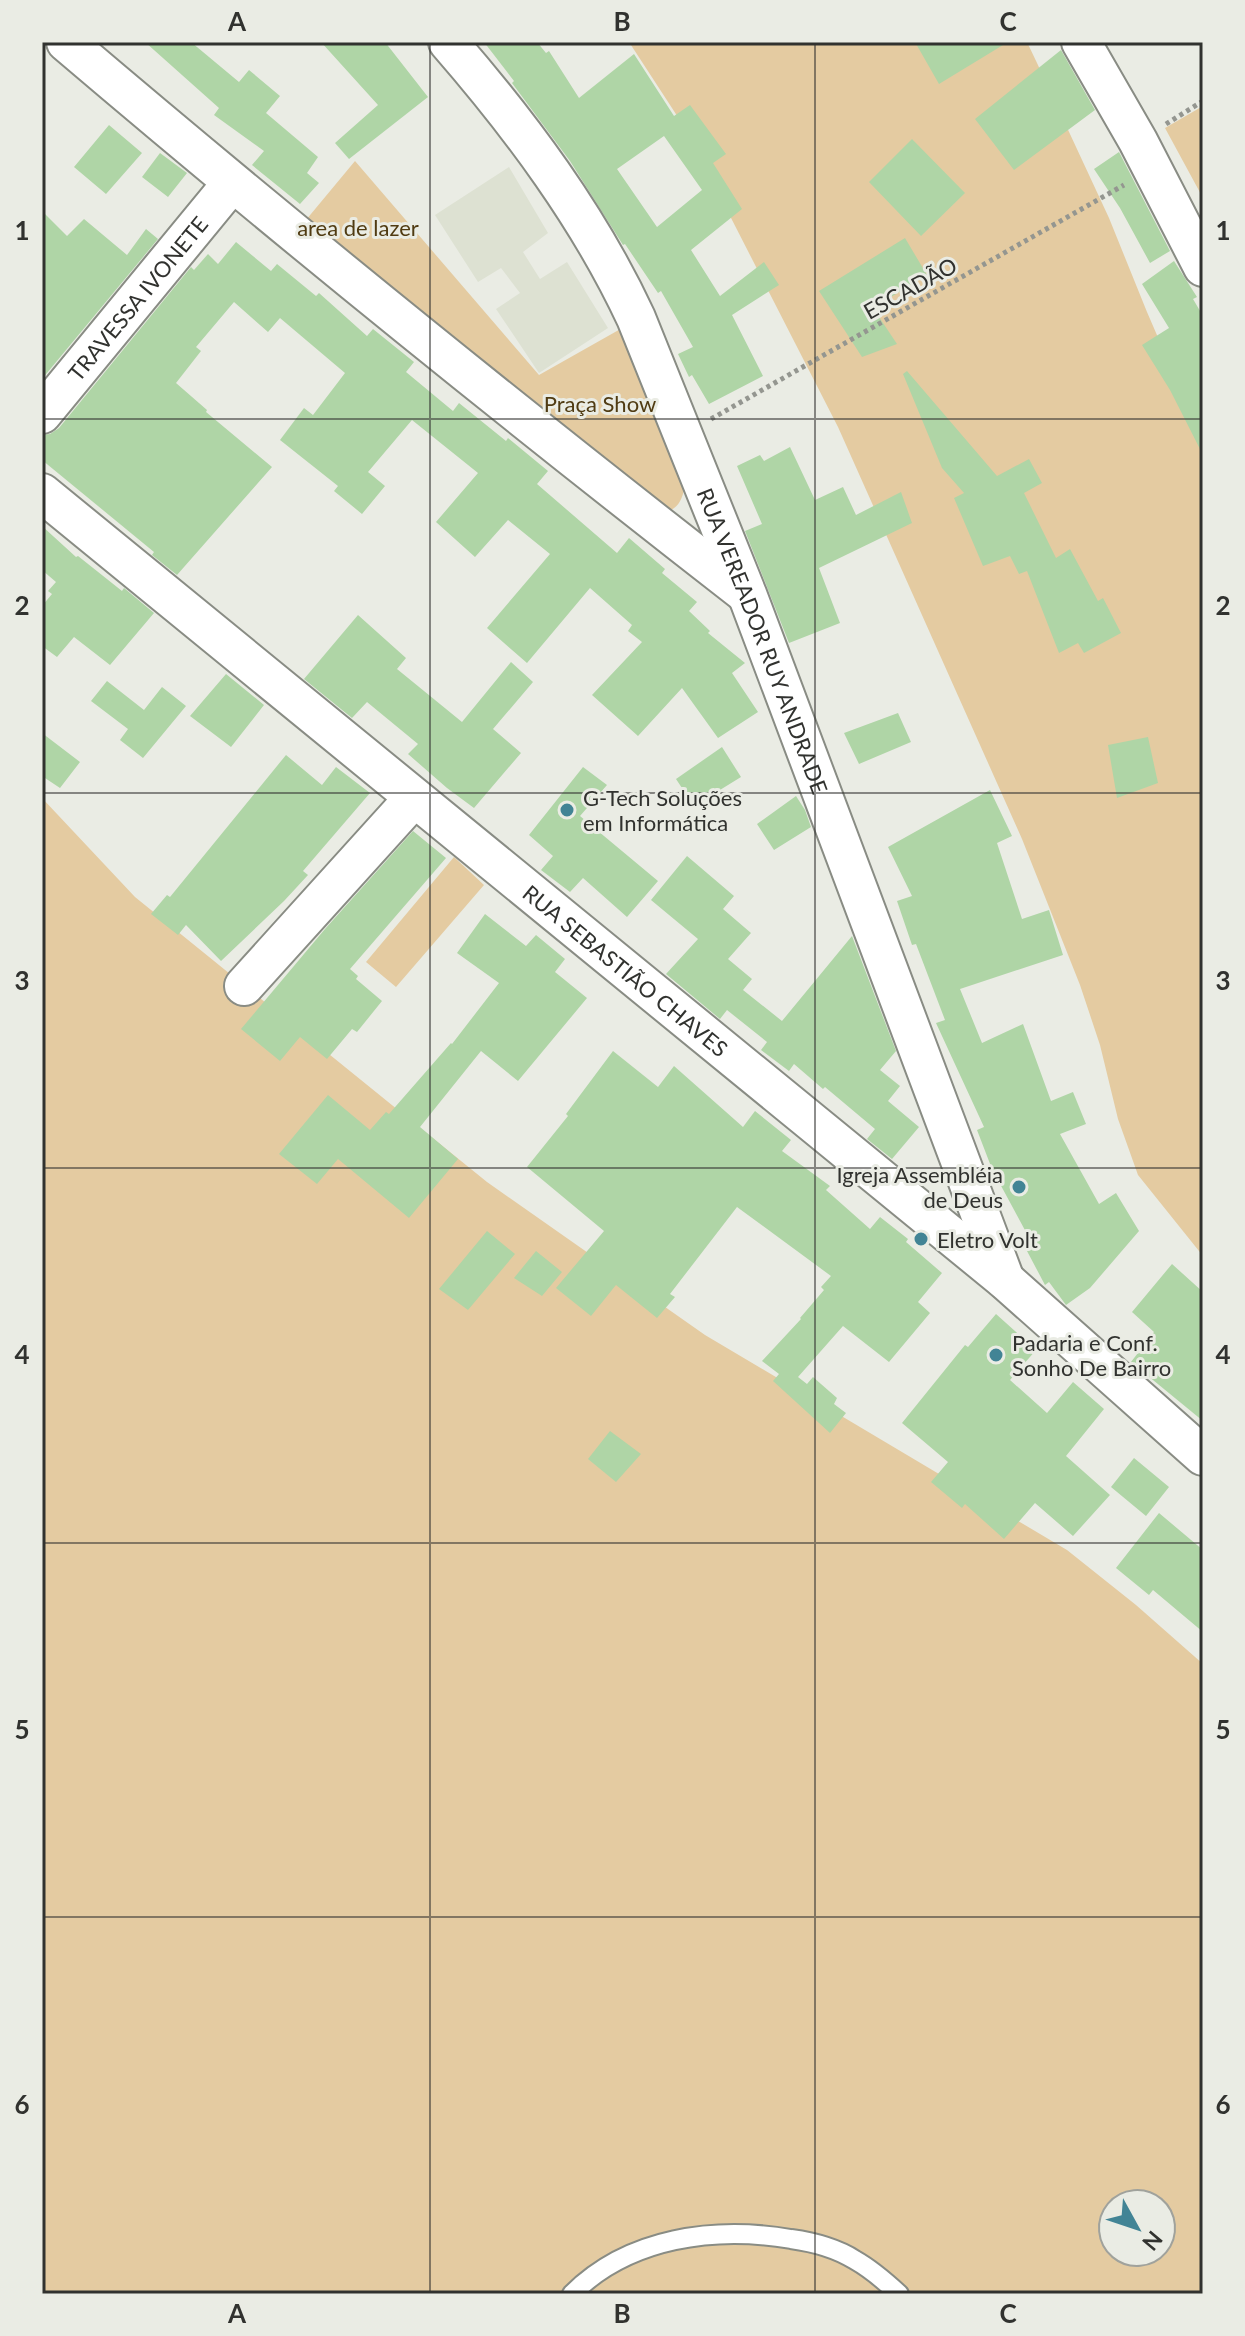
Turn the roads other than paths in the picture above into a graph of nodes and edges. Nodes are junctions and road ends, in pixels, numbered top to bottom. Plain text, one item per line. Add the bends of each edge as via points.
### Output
1 (66, 42) edge
2 (448, 42) edge
3 (1081, 42) edge
4 (232, 183) junction
5 (1203, 267) edge
6 (42, 414) edge
7 (42, 493) edge
8 (747, 594) junction
9 (414, 798) junction
10 (244, 986) dead end
11 (1005, 1280) junction
12 (1203, 1456) edge
13 (572, 2294) edge
14 (899, 2294) edge

1 - 4 street
2 - 8 street, RUA VEREADOR RUY ANDRADE via 510,116 587,226 623,289
3 - 5 street
4 - 6 street, TRAVESSA IVONETE
4 - 8 street
7 - 9 street, RUA SEBASTIÃO CHAVES
8 - 11 street, RUA VEREADOR RUY ANDRADE
9 - 10 street
9 - 11 street, RUA SEBASTIÃO CHAVES
11 - 12 street, RUA SEBASTIÃO CHAVES
13 - 14 lane via 643,2249 717,2233 817,2243 854,2258

